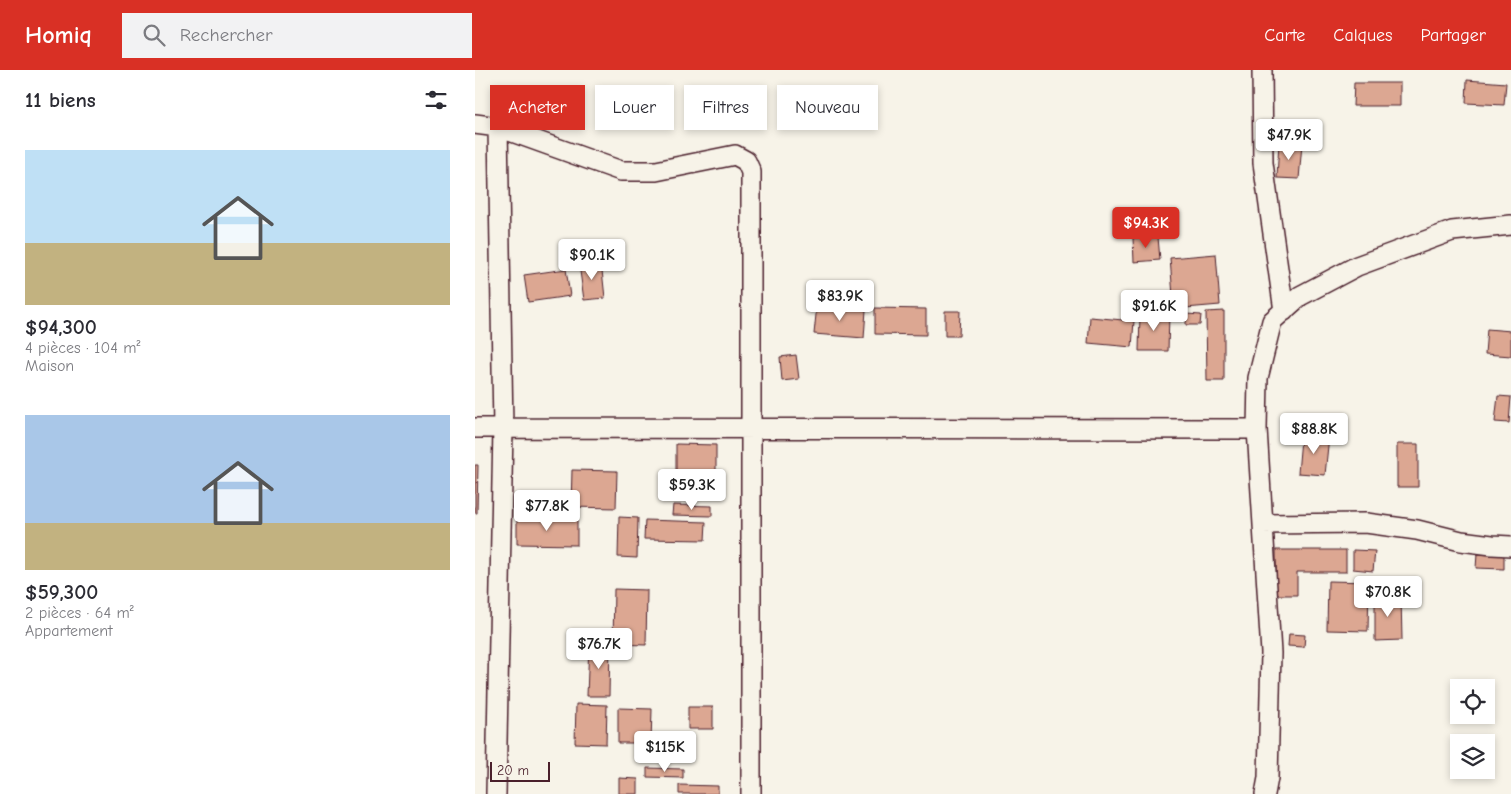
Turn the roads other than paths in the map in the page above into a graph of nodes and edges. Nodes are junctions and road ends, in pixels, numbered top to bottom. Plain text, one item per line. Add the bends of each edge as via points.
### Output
1 (1262, 70) edge
2 (475, 124) edge
3 (490, 126) edge
4 (498, 130) edge
5 (506, 130) edge
6 (1511, 225) edge
7 (1283, 311) junction
8 (475, 428) edge
9 (503, 428) junction
10 (750, 429) junction
11 (1257, 429) junction
12 (1263, 524) junction
13 (1511, 546) edge
14 (496, 794) edge
15 (751, 794) edge
16 (1265, 794) edge

1 - 7 street via 1263,163
2 - 3 street
4 - 9 street
5 - 10 street via 621,171 656,171 735,155 746,161 751,172
6 - 7 street via 1452,231 1357,266 1300,296
7 - 11 street via 1272,321 1258,378
8 - 9 street
9 - 10 street
9 - 14 street
10 - 11 street
10 - 15 street
11 - 12 street
12 - 13 street via 1366,523 1417,530 1461,541
12 - 16 street via 1271,653 1269,768

